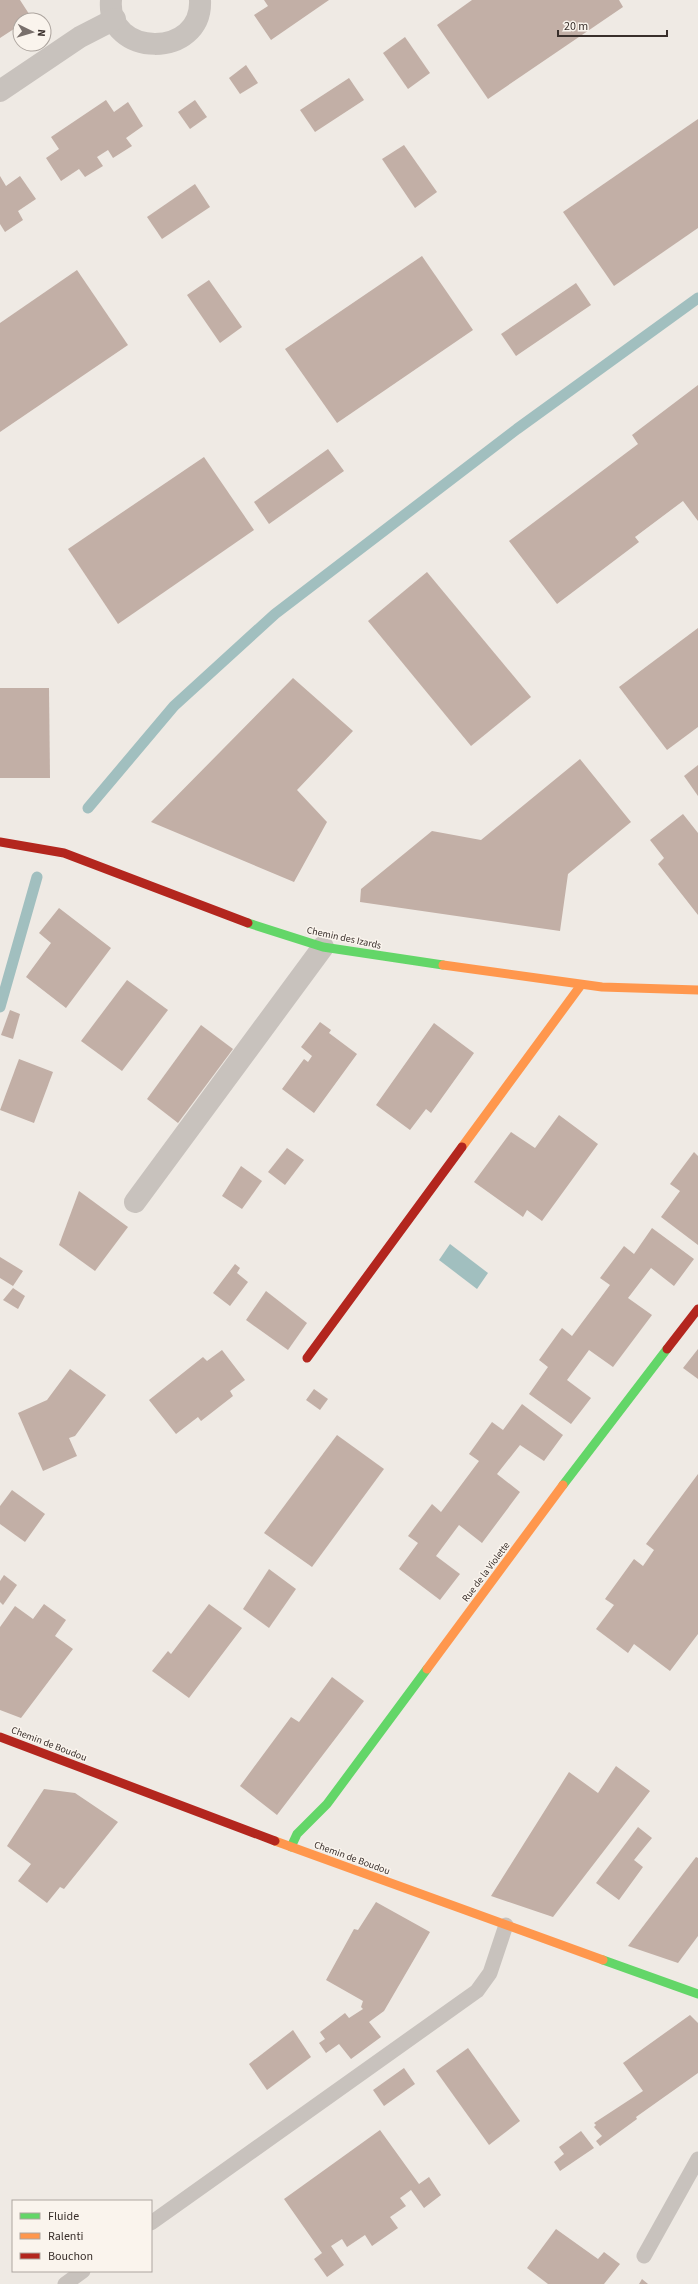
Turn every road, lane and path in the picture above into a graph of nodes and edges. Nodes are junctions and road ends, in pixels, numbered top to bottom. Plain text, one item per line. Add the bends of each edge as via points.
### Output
1 (200, 0) edge
2 (113, 9) edge
3 (0, 91) edge
4 (0, 842) edge
5 (323, 947) junction
6 (581, 985) junction
7 (698, 990) edge
8 (135, 1202) dead end
9 (698, 1309) edge
10 (307, 1358) dead end
11 (0, 1738) edge
12 (291, 1847) junction
13 (506, 1925) junction
14 (698, 1994) edge
15 (698, 2159) edge
16 (152, 2222) edge
17 (644, 2256) dead end
18 (82, 2272) edge
19 (65, 2284) edge

1 - 2 street via 197,17 190,28 181,37 157,45 144,44 122,30
2 - 3 street via 80,37
4 - 5 street, Chemin des Izards via 64,853 260,928
5 - 6 street, Chemin des Izards
5 - 8 street
6 - 7 street, Chemin des Izards
6 - 10 street
9 - 12 street, Rue de la Violette via 604,1430 327,1804 298,1834
11 - 12 street, Chemin de Boudou
12 - 13 street, Chemin de Boudou
13 - 14 street, Chemin de Boudou
13 - 16 lane via 490,1973 477,1991
15 - 17 lane
18 - 19 lane

